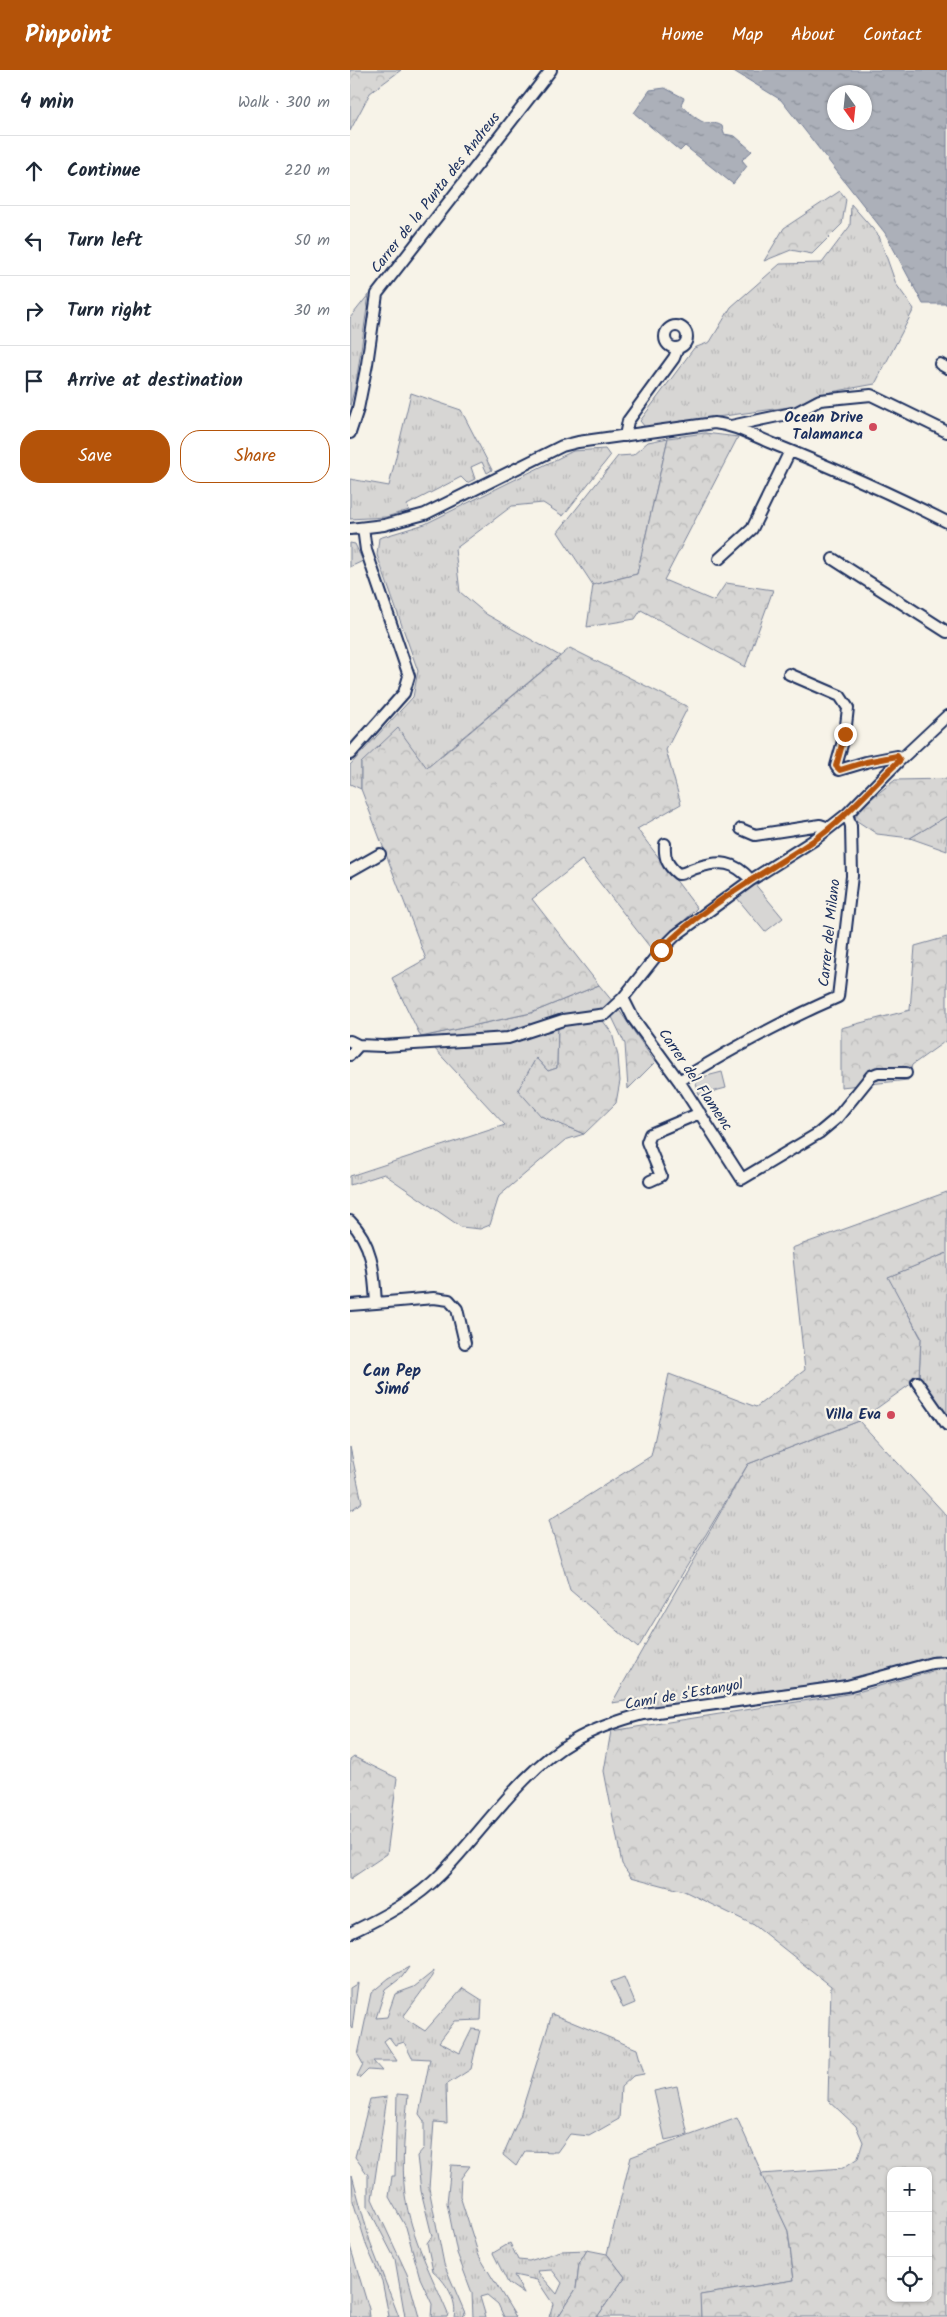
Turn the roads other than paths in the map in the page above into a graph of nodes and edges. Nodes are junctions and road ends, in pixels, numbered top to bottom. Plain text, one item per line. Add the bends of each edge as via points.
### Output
1 (551, 70) edge
2 (678, 348) dead end
3 (732, 426) junction
4 (947, 432) edge
5 (350, 433) edge
6 (624, 436) junction
7 (790, 450) junction
8 (947, 522) edge
9 (363, 528) junction
10 (350, 529) edge
11 (719, 559) dead end
12 (833, 559) dead end
13 (947, 632) edge
14 (789, 674) dead end
15 (947, 716) edge
16 (350, 754) edge
17 (900, 760) junction
18 (847, 814) junction
19 (829, 828) junction
20 (741, 830) dead end
21 (665, 844) dead end
22 (380, 854) dead end
23 (350, 871) edge
24 (751, 880) junction
25 (623, 998) junction
26 (354, 1043) edge
27 (350, 1055) edge
28 (906, 1073) dead end
29 (679, 1081) junction
30 (700, 1113) junction
31 (650, 1181) dead end
32 (350, 1222) edge
33 (376, 1303) junction
34 (350, 1305) edge
35 (465, 1343) dead end
36 (917, 1382) dead end
37 (947, 1425) edge
38 (947, 1662) edge
39 (350, 1934) edge

1 - 5 street, Carrer de la Punta des Andreus via 377,294 367,364
2 - 6 street via 628,421
3 - 4 street via 798,412 820,400 871,395
3 - 6 street via 707,424
3 - 7 street
6 - 9 street via 562,446 425,514
7 - 8 street
7 - 11 street via 752,529
9 - 10 street
9 - 16 street via 366,550 409,676 404,693
12 - 13 street
14 - 17 street via 840,696 848,708 836,766 840,770 897,756
15 - 17 street
17 - 18 street
18 - 19 street
18 - 29 street, Carrer del Milano via 851,826 852,876 838,997 739,1044
19 - 20 street via 820,825 755,835
19 - 24 street
21 - 24 street via 664,857 678,874 696,868 731,864 741,868
22 - 23 street
24 - 25 street via 676,935
25 - 26 street via 606,1014 563,1020 508,1038
25 - 29 street, Carrer del Flamenc via 633,1018
26 - 27 street
28 - 30 street, Carrer del Flamenc via 871,1076 837,1118 820,1132 742,1179
29 - 30 street, Carrer del Flamenc
30 - 31 street via 650,1134 647,1142 661,1176
32 - 33 street via 370,1251
33 - 34 street
33 - 35 street via 434,1298 449,1300 457,1309
36 - 37 street
38 - 39 street, Camí de s'Estanyol via 836,1688 643,1714 579,1738 552,1756 526,1780 441,1874 386,1915

